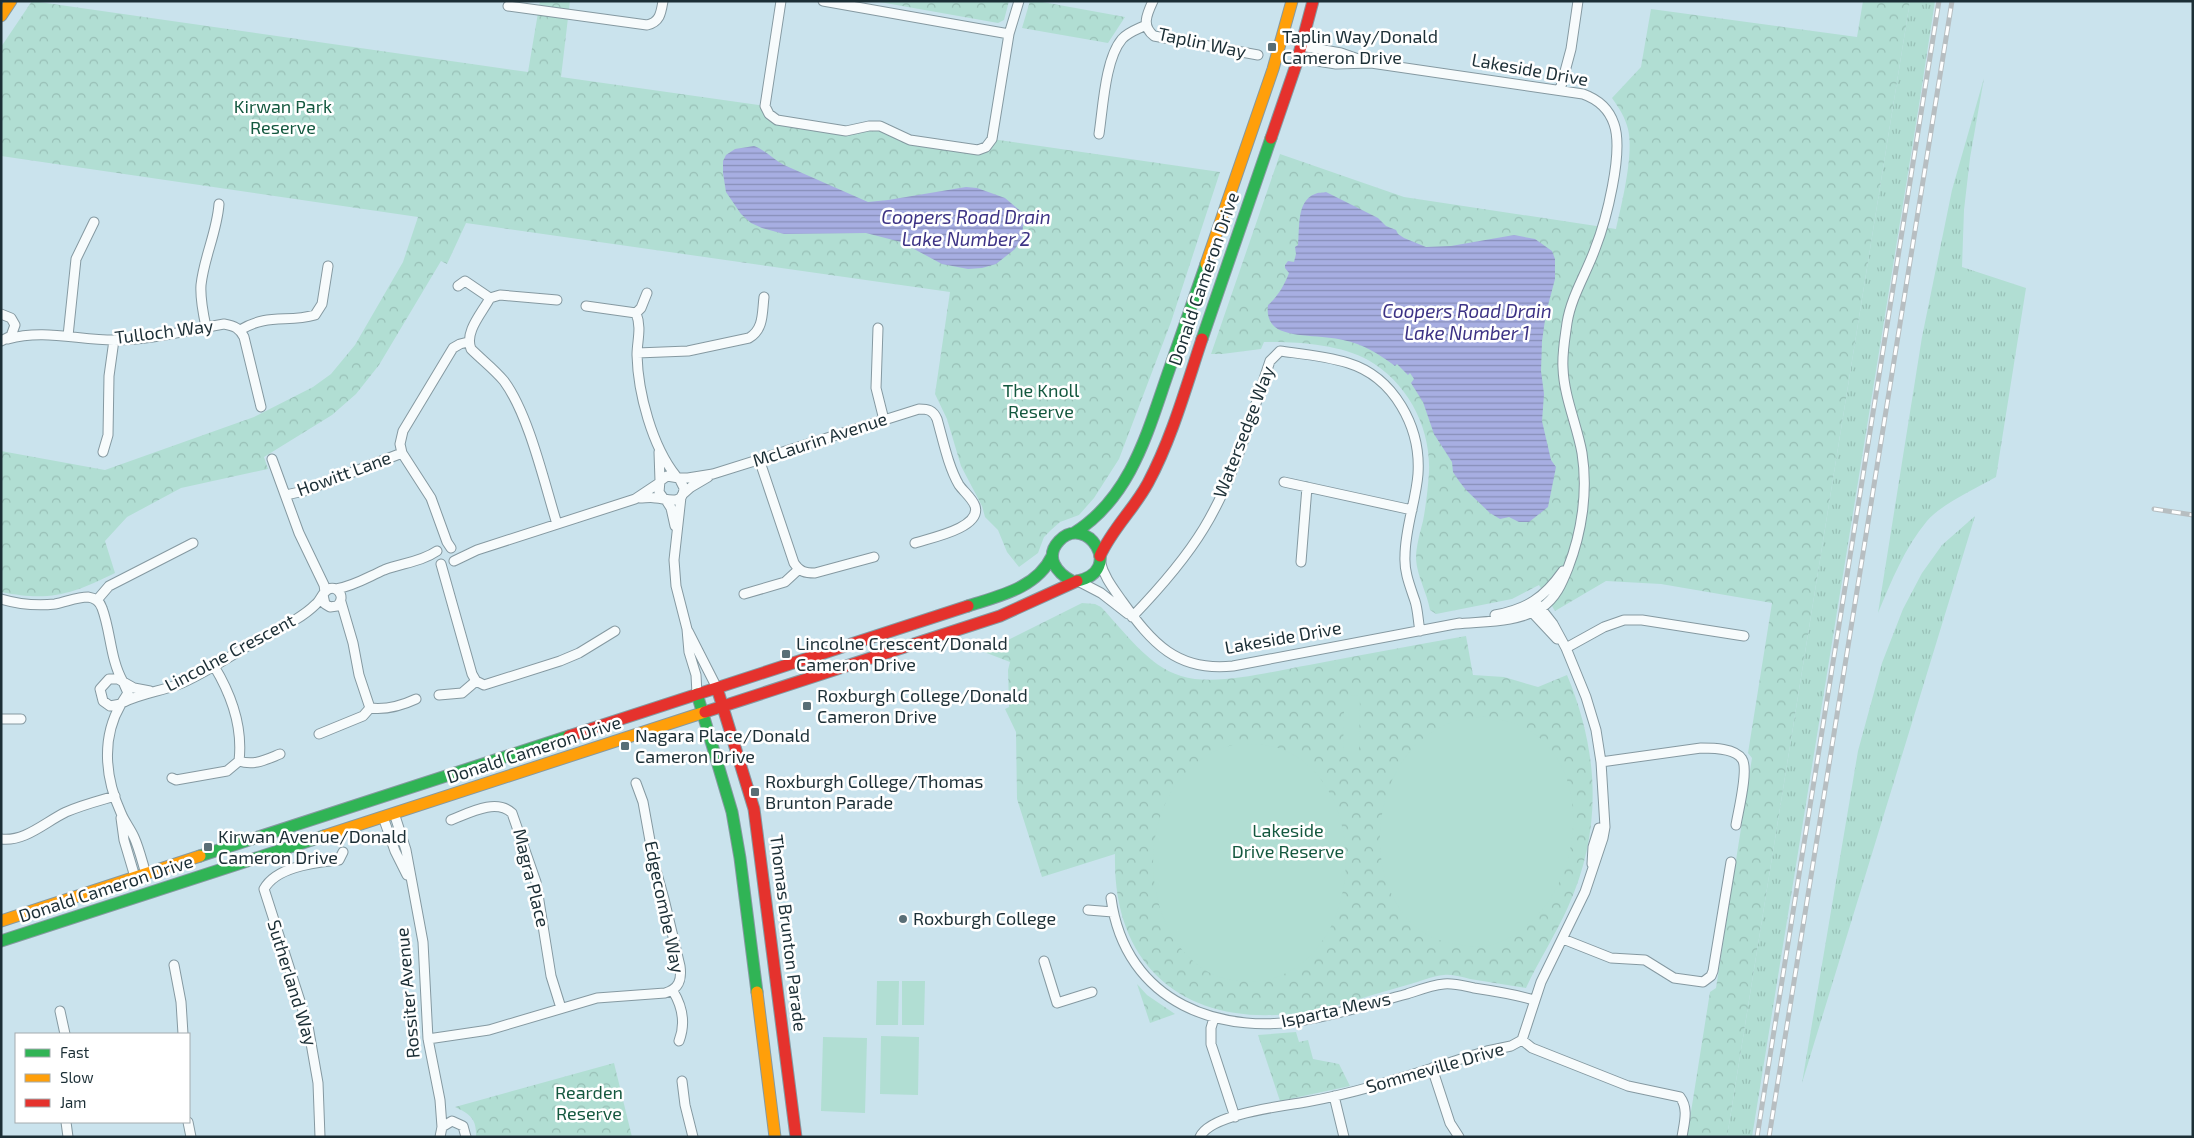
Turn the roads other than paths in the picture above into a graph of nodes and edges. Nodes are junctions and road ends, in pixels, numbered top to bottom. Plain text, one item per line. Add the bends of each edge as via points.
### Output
1 (11, 1) edge
2 (663, 1) edge
3 (781, 1) edge
4 (823, 1) edge
5 (1019, 1) edge
6 (1153, 1) edge
7 (1292, 1) edge
8 (1313, 1) edge
9 (1578, 1) edge
10 (508, 6) dead end
11 (1, 16) edge
12 (1146, 26) junction
13 (1010, 34) junction
14 (1282, 41) junction
15 (1301, 46) junction
16 (1278, 53) junction
17 (1258, 55) dead end
18 (1298, 58) junction
19 (1371, 63) junction
20 (1560, 90) junction
21 (1099, 134) dead end
22 (219, 204) dead end
23 (94, 222) dead end
24 (328, 266) dead end
25 (458, 286) dead end
26 (647, 294) dead end
27 (764, 297) dead end
28 (490, 298) junction
29 (557, 300) dead end
30 (586, 306) dead end
31 (636, 313) junction
32 (1, 314) edge
33 (14, 321) junction
34 (206, 327) junction
35 (878, 328) dead end
36 (240, 330) junction
37 (36, 334) junction
38 (68, 336) junction
39 (114, 340) junction
40 (4, 341) edge
41 (468, 342) junction
42 (637, 353) junction
43 (261, 407) dead end
44 (884, 420) junction
45 (658, 447) junction
46 (103, 452) dead end
47 (402, 453) junction
48 (272, 459) dead end
49 (759, 459) junction
50 (712, 474) junction
51 (677, 477) junction
52 (660, 482) junction
53 (1284, 482) dead end
54 (1307, 487) junction
55 (286, 495) junction
56 (682, 496) junction
57 (635, 499) junction
58 (665, 500) junction
59 (1412, 510) junction
60 (440, 523) junction
61 (557, 524) junction
62 (1074, 533) junction
63 (676, 536) junction
64 (193, 543) dead end
65 (915, 543) dead end
66 (452, 548) junction
67 (438, 550) junction
68 (477, 550) junction
69 (1052, 556) junction
70 (874, 557) dead end
71 (1100, 559) junction
72 (413, 561) junction
73 (453, 562) junction
74 (1301, 562) dead end
75 (440, 564) junction
76 (798, 570) junction
77 (1075, 581) junction
78 (361, 582) junction
79 (449, 588) junction
80 (329, 591) junction
81 (744, 594) dead end
82 (1, 600) edge
83 (98, 600) junction
84 (341, 601) junction
85 (1538, 604) junction
86 (330, 607) junction
87 (1529, 609) junction
88 (304, 614) junction
89 (1132, 617) junction
90 (347, 626) junction
91 (687, 628) junction
92 (615, 631) dead end
93 (1420, 631) junction
94 (1744, 636) dead end
95 (1566, 648) junction
96 (112, 652) junction
97 (214, 666) junction
98 (476, 681) junction
99 (105, 682) junction
100 (123, 683) junction
101 (717, 688) junction
102 (155, 692) junction
103 (697, 694) junction
104 (439, 695) dead end
105 (416, 700) dead end
106 (103, 701) junction
107 (123, 703) junction
108 (723, 707) junction
109 (370, 708) junction
110 (704, 713) junction
111 (20, 718) dead end
112 (1, 719) edge
113 (319, 734) dead end
114 (109, 735) junction
115 (280, 754) dead end
116 (239, 761) junction
117 (1601, 762) junction
118 (172, 778) dead end
119 (636, 783) dead end
120 (388, 794) junction
121 (115, 796) junction
122 (377, 798) junction
123 (121, 813) junction
124 (389, 815) junction
125 (452, 820) dead end
126 (1736, 825) dead end
127 (1, 839) edge
128 (343, 852) dead end
129 (1731, 862) dead end
130 (146, 874) junction
131 (135, 878) junction
132 (153, 892) junction
133 (141, 896) junction
134 (1111, 898) dead end
135 (1088, 910) dead end
136 (1113, 912) junction
137 (1, 920) edge
138 (1564, 939) junction
139 (1, 941) edge
140 (1044, 961) dead end
141 (174, 965) dead end
142 (673, 991) junction
143 (1092, 992) dead end
144 (1534, 1000) junction
145 (562, 1008) junction
146 (60, 1011) dead end
147 (1214, 1018) junction
148 (65, 1033) edge
149 (183, 1033) edge
150 (428, 1039) junction
151 (1522, 1040) junction
152 (679, 1041) dead end
153 (1432, 1068) junction
154 (682, 1081) dead end
155 (1334, 1096) junction
156 (440, 1100) junction
157 (1235, 1117) junction
158 (66, 1123) edge
159 (188, 1123) edge
160 (459, 1123) junction
161 (441, 1131) edge
162 (68, 1137) edge
163 (191, 1137) edge
164 (320, 1137) edge
165 (432, 1137) edge
166 (466, 1137) edge
167 (693, 1137) edge
168 (775, 1137) edge
169 (796, 1137) edge
170 (1200, 1137) edge
171 (1344, 1137) edge
172 (1459, 1137) edge
173 (1682, 1137) edge

1 - 11 street
2 - 10 street via 658,19 647,25
3 - 13 street via 765,106 769,114 777,120 846,131 880,126 910,140 978,150 986,147 992,139
4 - 13 street
5 - 13 street
6 - 12 street, Taplin Way
7 - 14 street, Donald Cameron Drive
8 - 15 street, Donald Cameron Drive
9 - 20 street
12 - 17 street, Taplin Way via 1148,32 1162,38
12 - 21 street via 1120,40 1114,54
14 - 15 street, Lakeside Drive
14 - 16 street, Donald Cameron Drive
15 - 18 street, Donald Cameron Drive
15 - 19 street, Lakeside Drive
16 - 18 street, Lakeside Drive
16 - 62 street, Donald Cameron Drive via 1141,450 1105,510
18 - 19 street, Lakeside Drive via 1336,64
18 - 71 street, Donald Cameron Drive via 1158,462 1141,495 1104,545
19 - 20 street, Lakeside Drive
20 - 85 street, Lakeside Drive via 1583,94 1601,104 1614,122 1617,145 1604,225 1575,294 1564,343 1563,369 1582,454 1583,507 1571,559
22 - 34 street via 201,287
23 - 38 street via 76,259
24 - 36 street via 322,304 315,316 260,320
25 - 28 street via 465,281
26 - 31 street
27 - 42 street via 761,325 757,334 749,338 688,351
28 - 29 street via 500,295
28 - 41 street via 469,334
30 - 31 street
31 - 42 street via 640,329
32 - 33 street, Tulloch Way
33 - 37 street, Tulloch Way
33 - 40 street via 15,329
34 - 36 street, Tulloch Way via 224,324
34 - 39 street, Tulloch Way
35 - 44 street via 876,388
36 - 43 street, Tulloch Way
37 - 38 street, Tulloch Way
37 - 40 street, Tulloch Way
38 - 39 street, Tulloch Way
39 - 46 street via 108,435
41 - 47 street via 453,348 403,432
41 - 61 street via 514,397
42 - 45 street via 638,379
44 - 49 street, McLaurin Avenue
44 - 65 street, McLaurin Avenue via 919,409 934,412 952,468 976,508 974,519 966,526
45 - 51 street
45 - 52 street
47 - 55 street, Howitt Lane
47 - 60 street via 431,498
48 - 55 street
49 - 50 street, McLaurin Avenue
49 - 76 street
50 - 51 street, McLaurin Avenue
50 - 56 street, McLaurin Avenue via 691,486
51 - 52 street via 667,476
51 - 56 street via 684,488
52 - 57 street
52 - 58 street via 659,492
53 - 54 street
54 - 59 street
54 - 74 street
55 - 80 street via 299,533
56 - 58 street via 674,501
56 - 63 street
57 - 58 street via 653,497
57 - 61 street
58 - 63 street via 674,517
59 - 89 street, Watersedge Way via 1418,476 1417,451 1409,421 1394,394 1381,382 1349,363 1280,352 1270,361 1237,458 1205,527 1167,580
59 - 93 street, Watersedge Way via 1404,558
60 - 66 street
60 - 67 street
61 - 68 street
62 - 69 street via 1058,540
62 - 71 street via 1094,542
63 - 91 street via 676,586
64 - 83 street via 109,586
66 - 67 street via 444,546
66 - 68 street
66 - 73 street
67 - 72 street, Lincolne Crescent
67 - 75 street via 436,557
68 - 73 street
69 - 77 street via 1055,570
69 - 101 street, Donald Cameron Drive via 1047,569 1037,579 995,597
70 - 76 street via 815,574
71 - 77 street via 1092,575
71 - 89 street, Lakeside Drive via 1103,572
72 - 75 street, Lincolne Crescent
72 - 78 street, Lincolne Crescent
73 - 75 street via 446,566
73 - 79 street
75 - 79 street
76 - 81 street via 785,582
77 - 89 street, Lakeside Drive via 1101,594
77 - 108 street, Donald Cameron Drive via 995,618
78 - 80 street, Lincolne Crescent
78 - 84 street, Lincolne Crescent
79 - 98 street via 454,616
80 - 84 street via 340,592
80 - 86 street via 324,604
80 - 88 street, Lincolne Crescent
82 - 83 street via 55,604 90,597
83 - 96 street via 106,620
84 - 86 street
84 - 90 street
85 - 87 street, Lakeside Drive
85 - 95 street, Sommeville Drive
86 - 88 street, Lincolne Crescent
86 - 90 street
87 - 93 street, Lakeside Drive
87 - 95 street, Sommeville Drive
88 - 97 street, Lincolne Crescent
89 - 93 street, Lakeside Drive via 1164,650 1185,661 1210,667 1233,666
90 - 109 street
91 - 101 street
91 - 103 street
92 - 98 street via 560,661 492,684
94 - 95 street via 1624,620
95 - 117 street, Sommeville Drive via 1586,697
96 - 99 street
96 - 100 street
97 - 102 street, Lincolne Crescent
97 - 116 street via 233,702
98 - 104 street via 462,693
99 - 100 street via 114,679
99 - 106 street via 100,694
100 - 102 street, Lincolne Crescent
100 - 107 street via 128,693
101 - 103 street, Donald Cameron Drive
101 - 108 street, Thomas Brunton Parade
102 - 107 street, Lincolne Crescent
103 - 110 street
103 - 120 street, Donald Cameron Drive
105 - 109 street via 382,709
106 - 107 street via 110,706
106 - 114 street
107 - 114 street via 115,714
108 - 110 street, Donald Cameron Drive
108 - 169 street, Thomas Brunton Parade via 754,809
109 - 113 street via 362,716
110 - 124 street, Donald Cameron Drive
110 - 168 street via 739,849
111 - 112 street
114 - 121 street via 106,755
115 - 116 street via 257,763
116 - 118 street via 227,770 176,780
117 - 126 street via 1702,748 1738,754 1745,769
117 - 138 street, Sommeville Drive via 1605,827 1593,869
119 - 142 street, Edgecombe Way via 680,966 679,985
120 - 122 street, Donald Cameron Drive
120 - 124 street, Rossiter Avenue
121 - 123 street
121 - 127 street via 64,814 26,836
122 - 124 street, Rossiter Avenue
122 - 130 street, Donald Cameron Drive
123 - 130 street via 134,837
123 - 131 street via 124,840
124 - 132 street, Donald Cameron Drive
124 - 150 street, Rossiter Avenue via 406,850 417,900 423,942
125 - 145 street, Magra Place via 474,810 494,806 506,807 512,813 536,882 551,976
128 - 164 street, Sutherland Way via 339,860 313,864 276,877 264,890 308,1026 318,1083
129 - 138 street via 1712,976 1703,982 1674,978 1644,960 1611,958
130 - 131 street, Donald Cameron Drive
130 - 132 street
131 - 133 street
131 - 137 street, Donald Cameron Drive
132 - 133 street, Donald Cameron Drive
133 - 139 street, Donald Cameron Drive
134 - 136 street, Isparta Mews
135 - 136 street
136 - 147 street, Isparta Mews via 1127,949 1148,978 1173,1000
138 - 144 street, Sommeville Drive
140 - 143 street via 1057,1002
141 - 149 street
142 - 145 street, Edgecombe Way via 597,998
142 - 152 street via 682,1009
144 - 147 street, Isparta Mews via 1447,984 1294,1022 1248,1024
144 - 151 street, Sommeville Drive
145 - 150 street, Edgecombe Way via 489,1030
146 - 148 street
147 - 157 street via 1211,1044
150 - 156 street, Rossiter Avenue
151 - 153 street, Sommeville Drive
151 - 173 street via 1532,1048 1628,1086 1680,1097 1686,1111
153 - 155 street, Sommeville Drive
153 - 172 street via 1450,1123
154 - 167 street
155 - 157 street, Sommeville Drive
155 - 171 street
156 - 160 street, Rossiter Avenue
156 - 161 street, Rossiter Avenue
157 - 170 street, Sommeville Drive via 1212,1124
158 - 162 street
159 - 163 street
160 - 161 street via 452,1121
160 - 166 street, Rossiter Avenue via 466,1130
161 - 165 street

